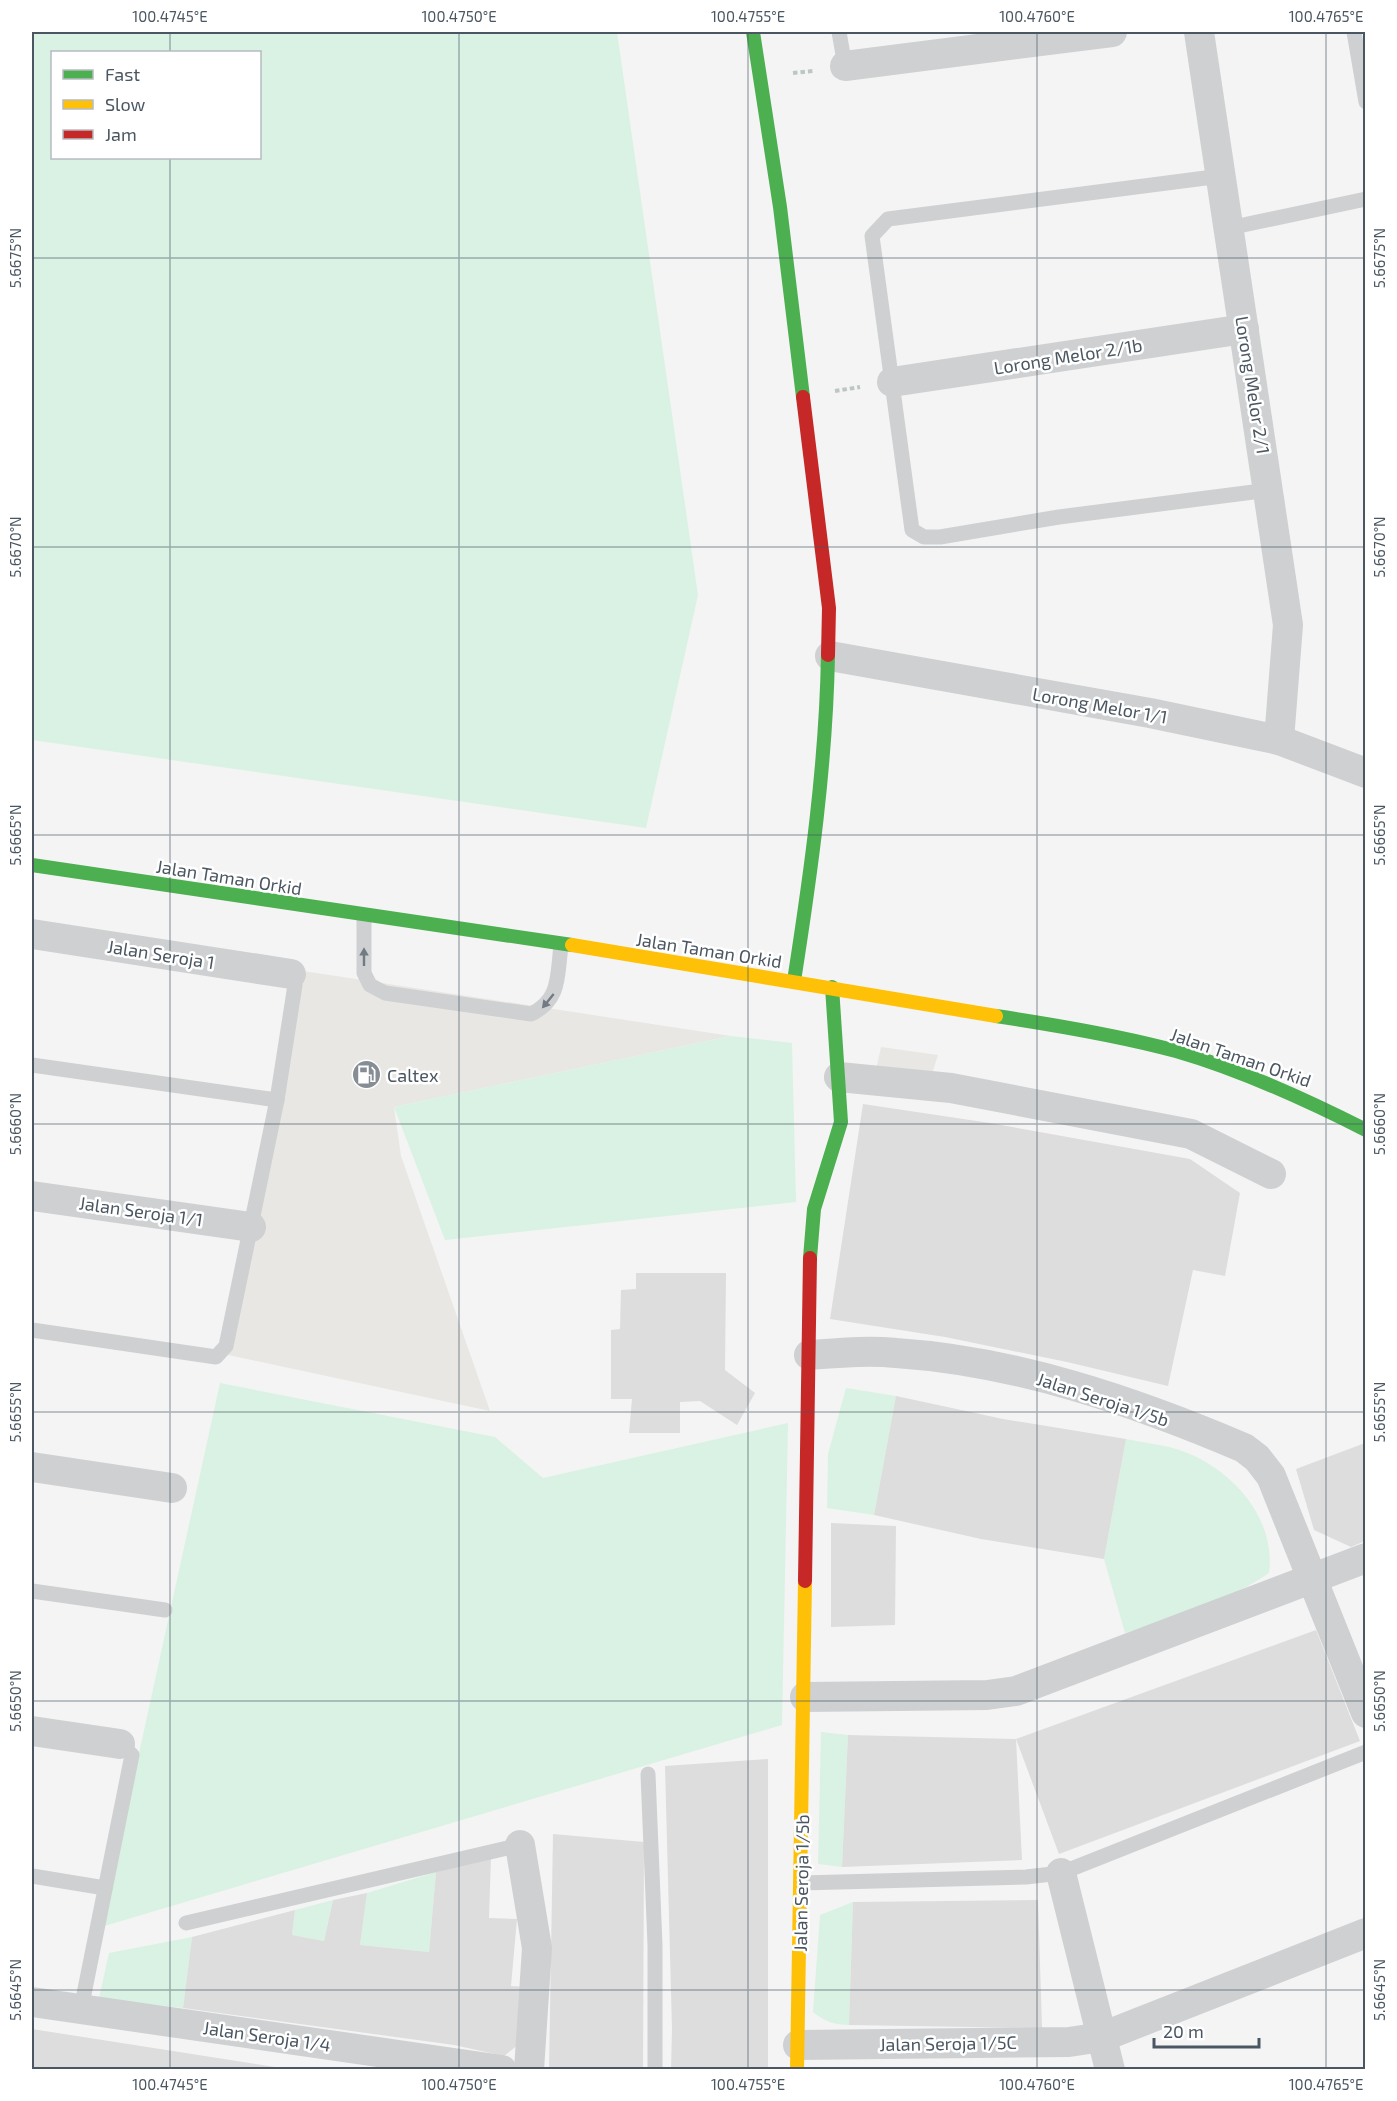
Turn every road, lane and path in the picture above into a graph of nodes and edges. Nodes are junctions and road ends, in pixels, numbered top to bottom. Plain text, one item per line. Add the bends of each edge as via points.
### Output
1 (753, 32) edge
2 (839, 32) edge
3 (1112, 32) edge
4 (1199, 32) edge
5 (1354, 32) edge
6 (845, 66) junction
7 (760, 77) junction
8 (1365, 102) edge
9 (1221, 176) junction
10 (1365, 199) edge
11 (1229, 228) junction
12 (1244, 329) junction
13 (892, 382) junction
14 (805, 395) junction
15 (1269, 490) junction
16 (830, 656) junction
17 (1279, 740) junction
18 (1365, 772) edge
19 (32, 865) edge
20 (364, 915) junction
21 (32, 934) edge
22 (561, 946) junction
23 (291, 974) joint
24 (794, 981) junction
25 (832, 987) junction
26 (32, 1065) edge
27 (839, 1077) junction
28 (278, 1100) junction
29 (1365, 1130) edge
30 (1271, 1174) dead end
31 (32, 1196) edge
32 (251, 1227) junction
33 (32, 1330) edge
34 (809, 1355) junction
35 (32, 1467) edge
36 (172, 1488) dead end
37 (1365, 1558) edge
38 (1312, 1579) junction
39 (32, 1591) edge
40 (165, 1611) dead end
41 (805, 1697) junction
42 (1365, 1713) edge
43 (32, 1731) edge
44 (120, 1744) joint
45 (1365, 1752) edge
46 (648, 1774) dead end
47 (520, 1845) joint
48 (1061, 1873) junction
49 (32, 1876) edge
50 (801, 1884) junction
51 (105, 1888) junction
52 (186, 1923) dead end
53 (1365, 1933) edge
54 (32, 2002) edge
55 (81, 2009) junction
56 (1102, 2037) junction
57 (798, 2057) edge
58 (502, 2070) edge
59 (529, 2070) edge
60 (655, 2070) edge
61 (1110, 2070) edge

1 - 7 street
2 - 6 lane
3 - 6 street
4 - 9 street, Lorong Melor 2/1
5 - 8 lane
6 - 7 path
7 - 14 street
9 - 11 street, Lorong Melor 2/1
9 - 13 lane via 888,219 872,236
10 - 11 lane
11 - 12 street, Lorong Melor 2/1
12 - 13 street, Lorong Melor 2/1b
12 - 15 street, Lorong Melor 2/1
13 - 14 path
13 - 15 lane via 912,530 924,537
14 - 16 street via 829,608
15 - 17 street, Lorong Melor 2/1 via 1288,625
16 - 17 street, Lorong Melor 1/1
16 - 24 street via 816,842
17 - 18 street, Lorong Melor 1/1
19 - 20 street, Jalan Taman Orkid
20 - 22 street, Jalan Taman Orkid
22 -> 20 lane via 554,992 546,1007 531,1014 385,993 370,985 364,973
21 - 23 street, Jalan Seroja 1
22 - 24 street, Jalan Taman Orkid
23 - 28 lane via 295,985
24 - 25 street, Jalan Taman Orkid
25 - 27 street, Jalan Seroja 1/5b
25 - 29 street, Jalan Taman Orkid via 1147,1044 1207,1060 1312,1101
26 - 28 lane
27 - 30 street via 951,1088 1191,1134
27 - 34 street, Jalan Seroja 1/5b via 841,1122 814,1209 810,1245
28 - 32 lane
31 - 32 street, Jalan Seroja 1/1
32 - 33 lane via 226,1346 216,1356
34 - 38 street, Jalan Seroja 1/5b via 895,1352 1012,1371 1078,1386 1244,1448 1271,1476
34 - 41 street, Jalan Seroja 1/5b
35 - 36 street
37 - 38 street
38 - 41 street via 1016,1691 987,1695
38 - 42 street, Jalan Seroja 1/5b
39 - 40 lane
41 - 50 street, Jalan Seroja 1/5b
43 - 44 street
44 - 51 lane via 132,1755
45 - 48 lane
46 - 60 lane
47 - 52 lane
47 - 59 street via 537,1948
48 - 50 lane
48 - 56 street
49 - 51 lane
50 - 57 street, Jalan Seroja 1/5b
51 - 55 lane
53 - 56 street, Jalan Seroja 1/5C
54 - 55 street, Jalan Seroja 1/4
55 - 58 street, Jalan Seroja 1/4
56 - 57 street, Jalan Seroja 1/5C
56 - 61 street

